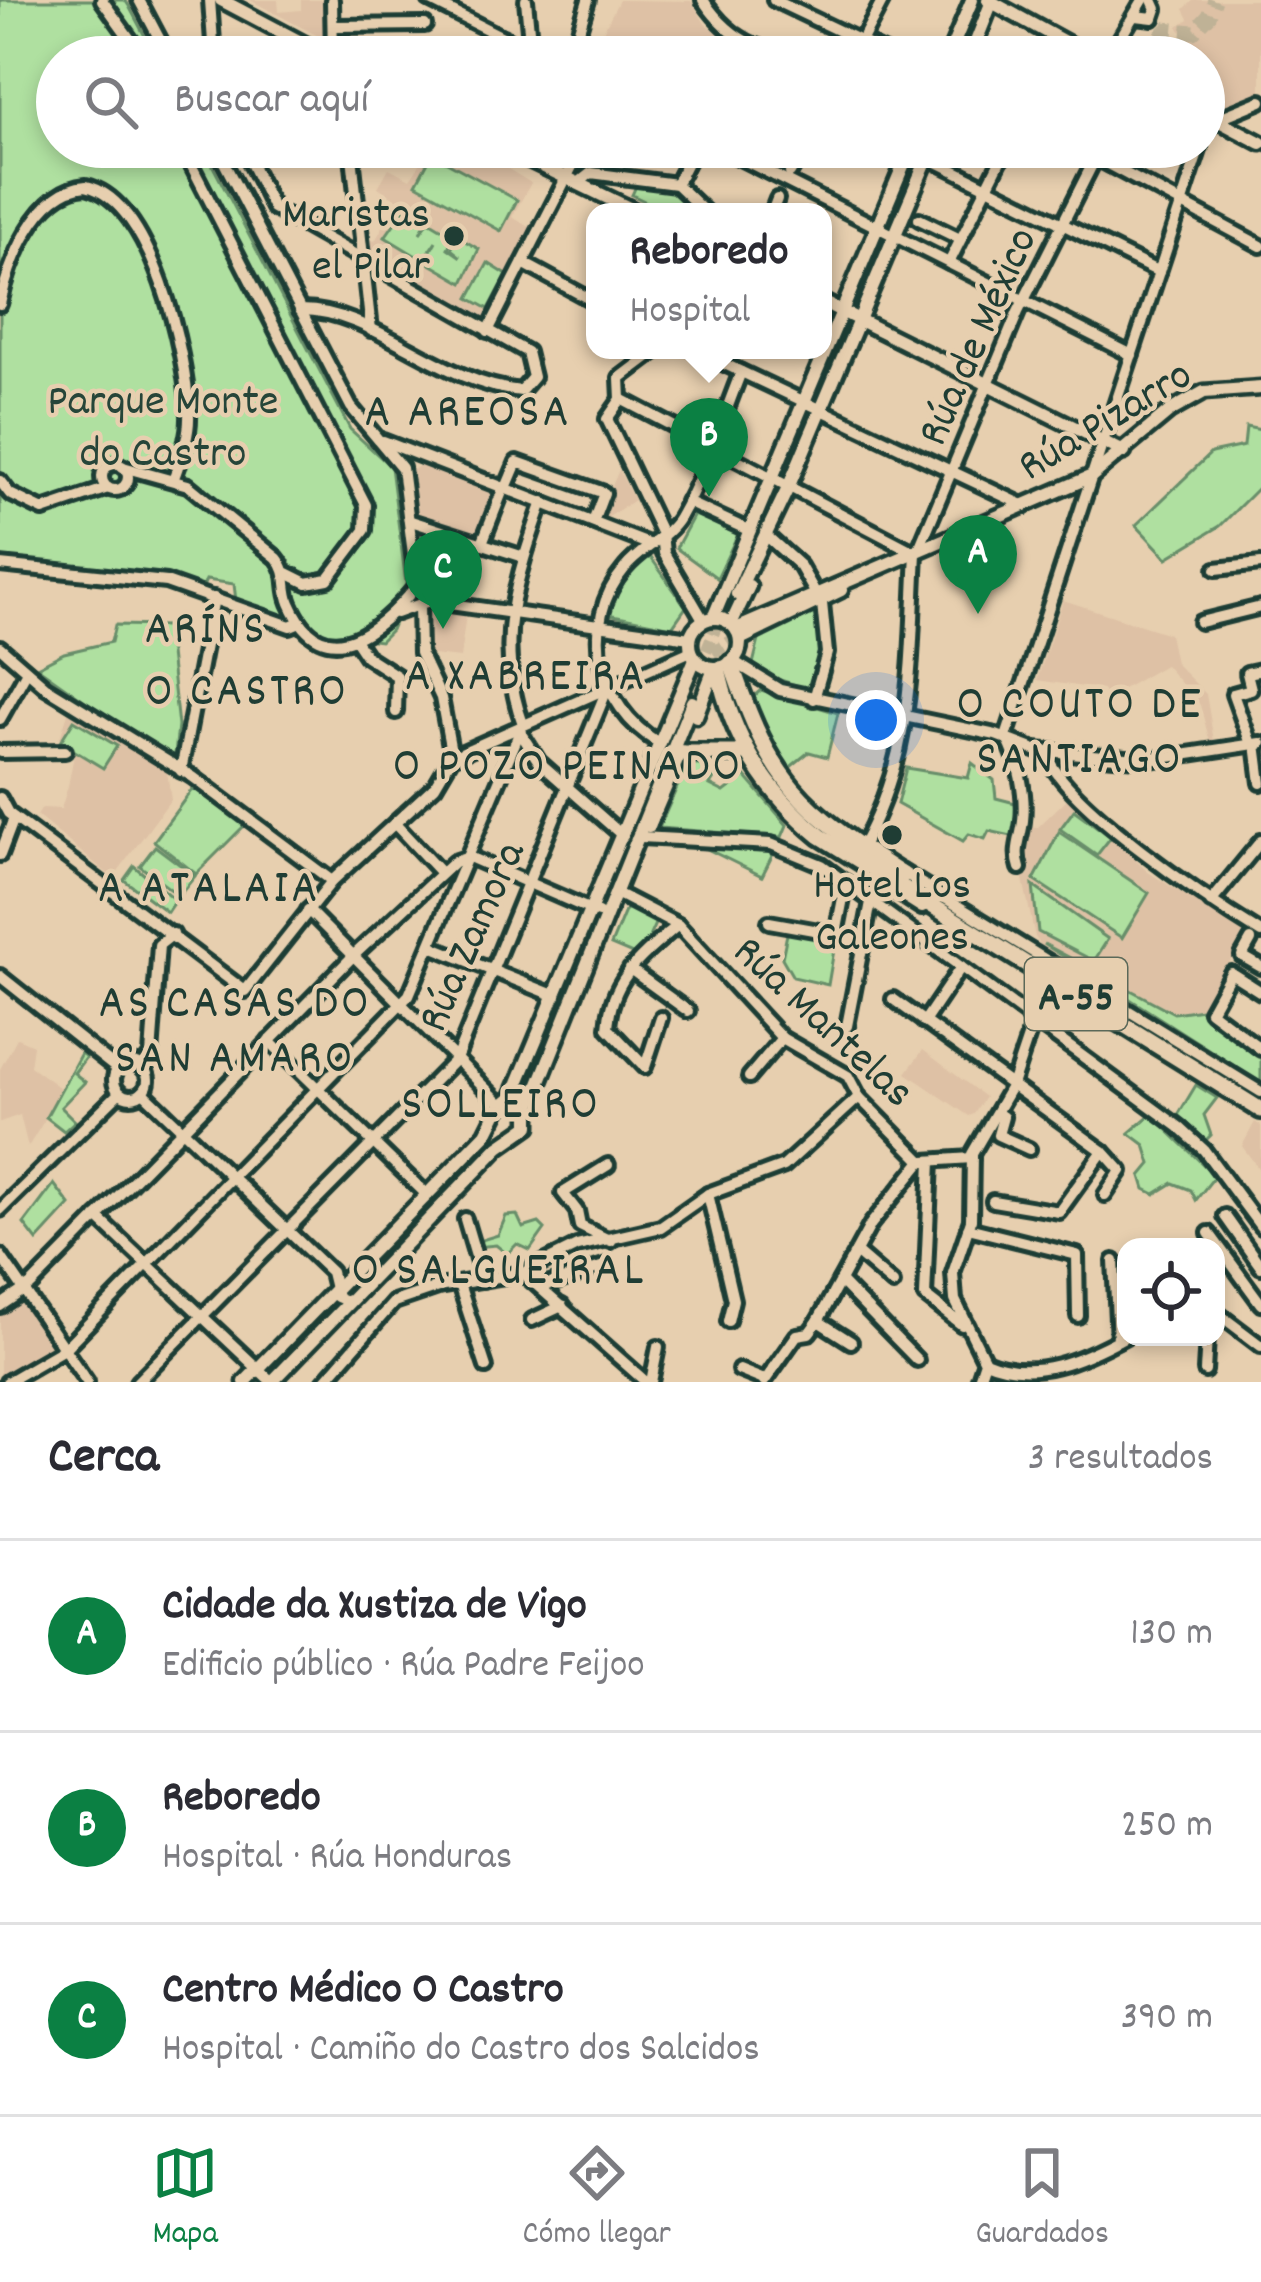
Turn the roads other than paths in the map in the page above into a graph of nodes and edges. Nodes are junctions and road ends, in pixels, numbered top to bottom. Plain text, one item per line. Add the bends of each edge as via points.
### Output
1 (102, 0) edge
2 (139, 0) edge
3 (210, 0) edge
4 (221, 0) edge
5 (332, 0) edge
6 (429, 0) edge
7 (526, 0) edge
8 (589, 0) edge
9 (703, 0) edge
10 (774, 0) edge
11 (883, 0) edge
12 (991, 1) edge
13 (972, 2) edge
14 (1143, 4) edge
15 (425, 25) dead end
16 (335, 26) junction
17 (128, 36) edge
18 (158, 36) edge
19 (213, 36) edge
20 (290, 36) edge
21 (334, 36) edge
22 (500, 36) edge
23 (533, 36) edge
24 (578, 36) edge
25 (733, 36) edge
26 (849, 36) edge
27 (864, 36) edge
28 (958, 36) edge
29 (978, 36) edge
30 (1053, 36) edge
31 (1122, 36) edge
32 (1261, 101) edge
33 (1225, 113) edge
34 (1225, 121) edge
35 (1261, 143) edge
36 (193, 168) edge
37 (227, 168) edge
38 (254, 168) edge
39 (353, 168) edge
40 (546, 168) edge
41 (576, 168) edge
42 (684, 168) edge
43 (758, 168) edge
44 (793, 168) edge
45 (902, 168) edge
46 (923, 168) edge
47 (958, 168) edge
48 (996, 168) edge
49 (1091, 168) edge
50 (1126, 168) edge
51 (1193, 168) edge
52 (790, 173) dead end
53 (572, 181) junction
54 (676, 184) junction
55 (988, 185) junction
56 (268, 198) junction
57 (777, 199) dead end
58 (1182, 201) junction
59 (618, 203) edge
60 (696, 203) edge
61 (775, 203) edge
62 (826, 203) edge
63 (246, 206) junction
64 (832, 206) edge
65 (919, 218) dead end
66 (1063, 223) junction
67 (876, 229) junction
68 (894, 236) junction
69 (960, 239) junction
70 (1261, 246) edge
71 (363, 259) junction
72 (524, 263) junction
73 (949, 263) junction
74 (1159, 272) junction
75 (586, 297) edge
76 (1023, 301) junction
77 (0, 304) edge
78 (832, 306) edge
79 (300, 310) junction
80 (843, 312) junction
81 (860, 320) junction
82 (371, 331) junction
83 (488, 331) junction
84 (832, 339) edge
85 (1132, 355) junction
86 (645, 359) edge
87 (714, 359) edge
88 (824, 359) edge
89 (741, 372) junction
90 (988, 383) junction
91 (1261, 388) edge
92 (621, 399) junction
93 (805, 404) junction
94 (821, 412) junction
95 (381, 440) junction
96 (1103, 441) junction
97 (710, 444) junction
98 (419, 452) junction
99 (1124, 452) junction
100 (123, 467) junction
101 (402, 468) junction
102 (953, 472) junction
103 (169, 476) junction
104 (775, 476) junction
105 (1092, 476) junction
106 (0, 481) edge
107 (126, 482) junction
108 (108, 488) junction
109 (505, 488) junction
110 (788, 488) junction
111 (1060, 491) junction
112 (1084, 500) junction
113 (543, 502) junction
114 (687, 502) junction
115 (1025, 506) junction
116 (757, 518) junction
117 (411, 521) junction
118 (593, 522) junction
119 (748, 530) junction
120 (770, 531) junction
121 (662, 534) junction
122 (482, 543) junction
123 (649, 544) junction
124 (664, 553) junction
125 (916, 553) junction
126 (524, 557) junction
127 (1261, 564) edge
128 (0, 565) edge
129 (1216, 569) dead end
130 (287, 573) junction
131 (853, 582) junction
132 (417, 585) junction
133 (836, 594) junction
134 (214, 598) junction
135 (819, 599) junction
136 (424, 603) junction
137 (804, 606) dead end
138 (1261, 607) edge
139 (509, 613) junction
140 (393, 614) junction
141 (708, 619) junction
142 (300, 622) junction
143 (1200, 622) dead end
144 (599, 625) junction
145 (736, 630) junction
146 (356, 641) junction
147 (0, 647) edge
148 (692, 649) junction
149 (724, 665) junction
150 (1261, 670) edge
151 (27, 671) junction
152 (608, 687) junction
153 (814, 699) junction
154 (396, 712) dead end
155 (0, 718) edge
156 (907, 719) junction
157 (521, 728) junction
158 (1006, 737) junction
159 (659, 743) junction
160 (1256, 743) edge
161 (65, 751) dead end
162 (1045, 751) junction
163 (0, 752) edge
164 (680, 753) junction
165 (748, 753) junction
166 (452, 757) junction
167 (181, 771) junction
168 (1261, 784) edge
169 (569, 791) junction
170 (0, 798) edge
171 (14, 818) junction
172 (396, 825) junction
173 (626, 831) junction
174 (641, 837) junction
175 (1261, 841) edge
176 (861, 848) junction
177 (0, 855) edge
178 (469, 857) junction
179 (1020, 868) dead end
180 (444, 871) junction
181 (893, 874) junction
182 (332, 881) junction
183 (458, 882) junction
184 (846, 883) junction
185 (530, 884) junction
186 (618, 894) junction
187 (871, 902) junction
188 (1211, 902) junction
189 (308, 910) junction
190 (592, 910) junction
191 (608, 916) junction
192 (154, 922) junction
193 (769, 922) dead end
194 (678, 925) junction
195 (172, 934) junction
196 (1256, 936) edge
197 (431, 946) junction
198 (354, 955) junction
199 (158, 956) junction
200 (961, 967) junction
201 (1261, 967) edge
202 (629, 969) junction
203 (494, 972) junction
204 (0, 976) edge
205 (1261, 992) edge
206 (556, 996) junction
207 (892, 999) dead end
208 (401, 1004) junction
209 (688, 1011) dead end
210 (661, 1018) dead end
211 (1034, 1018) junction
212 (924, 1022) junction
213 (847, 1026) dead end
214 (782, 1038) junction
215 (269, 1041) junction
216 (1261, 1049) edge
217 (456, 1059) junction
218 (142, 1066) junction
219 (117, 1069) junction
220 (749, 1077) dead end
221 (1012, 1085) junction
222 (317, 1090) junction
223 (143, 1092) junction
224 (119, 1093) junction
225 (1261, 1096) edge
226 (859, 1097) junction
227 (505, 1102) junction
228 (529, 1108) junction
229 (997, 1112) junction
230 (1261, 1114) edge
231 (496, 1121) junction
232 (182, 1127) junction
233 (513, 1135) junction
234 (372, 1144) junction
235 (1029, 1149) dead end
236 (1102, 1151) junction
237 (972, 1158) junction
238 (926, 1161) junction
239 (608, 1165) dead end
240 (231, 1178) junction
241 (708, 1193) junction
242 (427, 1195) junction
243 (1105, 1195) dead end
244 (993, 1201) dead end
245 (0, 1210) edge
246 (1225, 1216) dead end
247 (97, 1217) junction
248 (465, 1219) dead end
249 (1261, 1227) edge
250 (968, 1228) junction
251 (287, 1229) junction
252 (1209, 1233) dead end
253 (611, 1240) junction
254 (856, 1252) junction
255 (0, 1255) edge
256 (1114, 1261) dead end
257 (148, 1265) junction
258 (607, 1265) dead end
259 (1261, 1267) edge
260 (523, 1273) junction
261 (483, 1280) junction
262 (840, 1281) junction
263 (459, 1284) junction
264 (893, 1284) dead end
265 (544, 1286) junction
266 (336, 1288) junction
267 (1117, 1290) edge
268 (25, 1291) junction
269 (349, 1303) junction
270 (1261, 1304) edge
271 (0, 1306) edge
272 (562, 1306) junction
273 (202, 1316) junction
274 (1078, 1316) dead end
275 (1225, 1319) edge
276 (532, 1321) dead end
277 (728, 1321) dead end
278 (818, 1321) junction
279 (964, 1326) junction
280 (1117, 1340) edge
281 (850, 1342) dead end
282 (1206, 1346) edge
283 (1261, 1346) edge
284 (658, 1347) dead end
285 (64, 1349) junction
286 (916, 1360) dead end
287 (985, 1361) junction
288 (486, 1367) dead end
289 (258, 1369) junction
290 (739, 1370) dead end
291 (1205, 1371) dead end
292 (764, 1381) edge
293 (7, 1382) edge
294 (87, 1382) edge
295 (137, 1382) edge
296 (245, 1382) edge
297 (272, 1382) edge
298 (324, 1382) edge
299 (649, 1382) edge
300 (978, 1382) edge

1 - 17 street
2 - 18 street
3 - 19 street
4 - 20 main road
5 - 16 street
6 - 22 street
7 - 23 street
8 - 24 street
9 - 25 street
10 - 26 street
11 - 27 street
12 - 29 main road
12 - 30 main road
13 - 28 main road
14 - 31 street
15 - 16 street
16 - 21 street
32 - 33 street
34 - 35 main road
36 - 130 street via 366,505 365,530 342,566 319,582
37 - 63 street
38 - 56 street
39 - 71 street
40 - 53 main road
41 - 53 street
42 - 54 street
43 - 62 street
44 - 52 street
45 - 67 main road
46 - 68 main road
47 - 55 street
48 - 55 street
49 - 66 street, Rúa de México
50 - 58 street
51 - 58 street
53 - 54 street via 591,173
53 - 59 main road
53 - 72 street
54 - 60 street
55 - 66 street
55 - 69 street
56 - 63 street
56 - 71 street
57 - 61 street
58 - 70 street
58 - 74 street
63 - 79 street
64 - 67 street
65 - 69 street
66 - 74 street
66 - 76 street, Rúa de México
67 - 68 street
67 - 80 main road
68 - 73 street
68 - 81 main road
69 - 73 street
71 - 82 street
71 - 83 street
72 - 75 street
72 - 83 street
73 - 76 street
74 - 85 street
76 - 85 street
76 - 90 street, Rúa de México
77 - 103 street via 24,238 58,198 86,186 120,202 153,262 184,381 189,416
78 - 80 main road
79 - 82 street
79 - 95 street via 350,407
80 - 81 main road
80 - 84 main road
81 - 90 main road
81 - 94 main road
82 - 83 street via 461,379 521,391 532,382 532,358
85 - 96 street
86 - 92 street via 620,378
87 - 89 street
88 - 93 main road
89 - 93 street
89 - 97 street
90 - 96 main road
90 - 102 street, Rúa de México
91 - 99 main road, Rúa Pizarro via 1204,392
92 - 97 street
92 - 121 street via 607,416
93 - 94 street
93 - 104 main road
94 - 102 street
94 - 110 main road
95 - 98 street
95 - 101 street
96 - 99 main road
96 - 105 street
97 - 104 street
97 - 114 street
98 - 101 street
98 - 109 street
99 - 105 main road, Rúa Pizarro
100 - 103 street
100 - 107 street
100 - 108 street via 103,471
101 - 117 street
102 - 115 street
102 - 125 street, Rúa de México
103 - 107 street
103 - 130 street
104 - 110 street
104 - 116 main road
105 - 111 main road, Rúa Pizarro
105 - 112 street
106 - 108 street via 43,510
107 - 108 street
109 - 113 street
109 - 118 street via 517,462 533,464 604,493
109 - 122 street
110 - 120 main road
110 - 125 street
111 - 112 street
111 - 115 main road, Rúa Pizarro
112 - 158 street
113 - 118 street
113 - 126 street
114 - 119 street
114 - 121 street
115 - 125 main road, Rúa Pizarro
116 - 119 main road
116 - 120 main road via 734,593
117 - 122 street
117 - 132 street
118 - 123 street
119 - 141 main road
120 - 135 street
120 - 145 main road
121 - 123 street
121 - 124 street
122 - 126 street
123 - 124 street
123 - 144 street via 615,581
124 - 141 street
125 - 131 main road, Rúa Pizarro
125 - 156 street
126 - 139 street
127 - 129 street
128 - 134 street via 130,575
130 - 142 street
131 - 133 main road, Rúa Pizarro
131 - 135 main road, Rúa Pizarro
132 - 136 street
132 - 140 street
133 - 135 main road, Rúa Pizarro
133 - 137 main road, Rúa Pizarro
134 - 142 street via 290,626
134 - 167 street
135 - 145 main road, Rúa Pizarro
135 - 153 street via 826,653
136 - 139 street
136 - 140 street
136 - 166 street via 420,653 441,698
138 - 143 street
139 - 144 street
139 - 157 street via 506,652
140 - 146 street
141 - 145 main road
141 - 148 main road
142 - 146 street via 328,638
144 - 148 street
144 - 152 street
145 - 149 main road
146 - 154 street via 397,676
147 - 151 street
148 - 149 main road
148 - 152 street
148 - 159 main road
149 - 153 street
149 - 164 main road
149 - 165 highway, A-55
149 - 176 highway, A-55 via 777,772 814,816
150 - 160 street via 1247,673 1251,688 1233,694
151 - 155 street
151 - 167 street
152 - 157 street
152 - 159 street via 624,715
152 - 169 street, Rúa Zamora
153 - 156 street
156 - 158 street
156 - 176 street via 888,798
157 - 166 street
157 - 169 street via 539,762
157 - 178 street
158 - 162 street
158 - 179 street via 1023,812
159 - 173 main road
160 - 162 street via 1149,760
160 - 168 street
161 - 163 street
162 - 188 street via 1064,780 1151,860
164 - 165 highway
164 - 174 main road
165 - 181 highway, A-55 via 794,814
166 - 172 street
167 - 182 street
169 - 173 street
169 - 185 street, Rúa Zamora
170 - 171 street
171 - 177 street
171 - 192 street
172 - 180 street
172 - 182 street
173 - 174 main road via 689,701
173 - 190 main road
174 - 184 street via 782,846
174 - 186 main road
175 - 188 street
176 - 181 highway, A-55
178 - 180 street
178 - 183 street
178 - 185 street
180 - 183 street
180 - 198 street
181 - 225 highway, A-55
181 - 230 highway, A-55
182 - 189 street
183 - 197 street
184 - 187 street
184 - 193 street via 836,934
185 - 190 street
185 - 203 street, Rúa Zamora
186 - 191 main road
186 - 194 street, Rúa Mantelas
187 - 200 street
187 - 213 street
188 - 196 street
189 - 195 street via 245,991
189 - 198 street
190 - 191 street
190 - 206 main road
191 - 228 main road
192 - 195 street
192 - 199 street
194 - 202 street
194 - 214 street, Rúa Mantelas
195 - 199 street
196 - 201 street via 1242,956
197 - 203 street
197 - 208 street
198 - 208 street
198 - 215 street
199 - 218 street via 151,1055
200 - 211 street
200 - 212 street
202 - 209 street
202 - 210 street via 614,990 608,1028 645,1067
203 - 206 street
203 - 217 street, Rúa Zamora
204 - 219 street
205 - 216 street via 1231,974 1210,1011
206 - 227 main road
207 - 212 street
208 - 217 street
208 - 222 street
211 - 221 street
211 - 249 street via 1187,1134
212 - 221 street
214 - 220 street
214 - 226 street, Rúa Mantelas via 848,1076
215 - 222 street
215 - 232 street
217 - 227 street
217 - 234 street, Rúa Zamora
218 - 219 street
218 - 223 street
219 - 224 street
221 - 229 street
221 - 236 street
222 - 234 street
222 - 240 street
223 - 224 street
223 - 232 street
224 - 245 street
226 - 238 street, Rúa Mantelas
226 - 241 street via 784,1166
227 - 228 main road
227 - 231 main road
228 - 233 main road via 529,1126
229 - 235 street via 1004,1117 998,1135
229 - 237 street
231 - 233 main road
231 - 242 main road
232 - 240 street
232 - 247 street
233 - 269 main road
234 - 242 street
234 - 251 street, Rúa Zamora
236 - 243 street via 1121,1171
236 - 244 street via 1058,1212
237 - 238 street
237 - 250 street
238 - 254 street via 888,1199
238 - 279 street, Rúa Mantelas via 925,1296
239 - 253 street via 563,1192 580,1226
240 - 251 street
240 - 257 street
241 - 253 street via 661,1226
241 - 277 street via 733,1300
242 - 266 main road
246 - 259 street
247 - 257 street
247 - 268 street
248 - 261 street
250 - 274 street via 1077,1256
250 - 279 street via 953,1278
251 - 266 street via 332,1272
251 - 273 street, Rúa Zamora
252 - 270 street
253 - 260 street via 577,1246
254 - 262 street
254 - 264 street
255 - 268 street
256 - 267 street
257 - 273 street
257 - 285 street
258 - 265 street
260 - 261 street
260 - 265 street
261 - 263 street
262 - 278 street
262 - 286 street
263 - 288 street
263 - 298 street via 394,1302
265 - 272 street
266 - 269 street
266 - 289 main road
268 - 271 street
268 - 285 street
269 - 297 main road
272 - 276 street
272 - 299 street
273 - 289 street
273 - 295 street, Rúa Zamora
275 - 283 street
278 - 281 street
278 - 292 street via 797,1335
279 - 287 street
280 - 287 street via 1044,1371
282 - 291 street
284 - 299 street
285 - 293 street
285 - 294 street
287 - 300 street
289 - 296 main road
289 - 297 street
290 - 292 street

